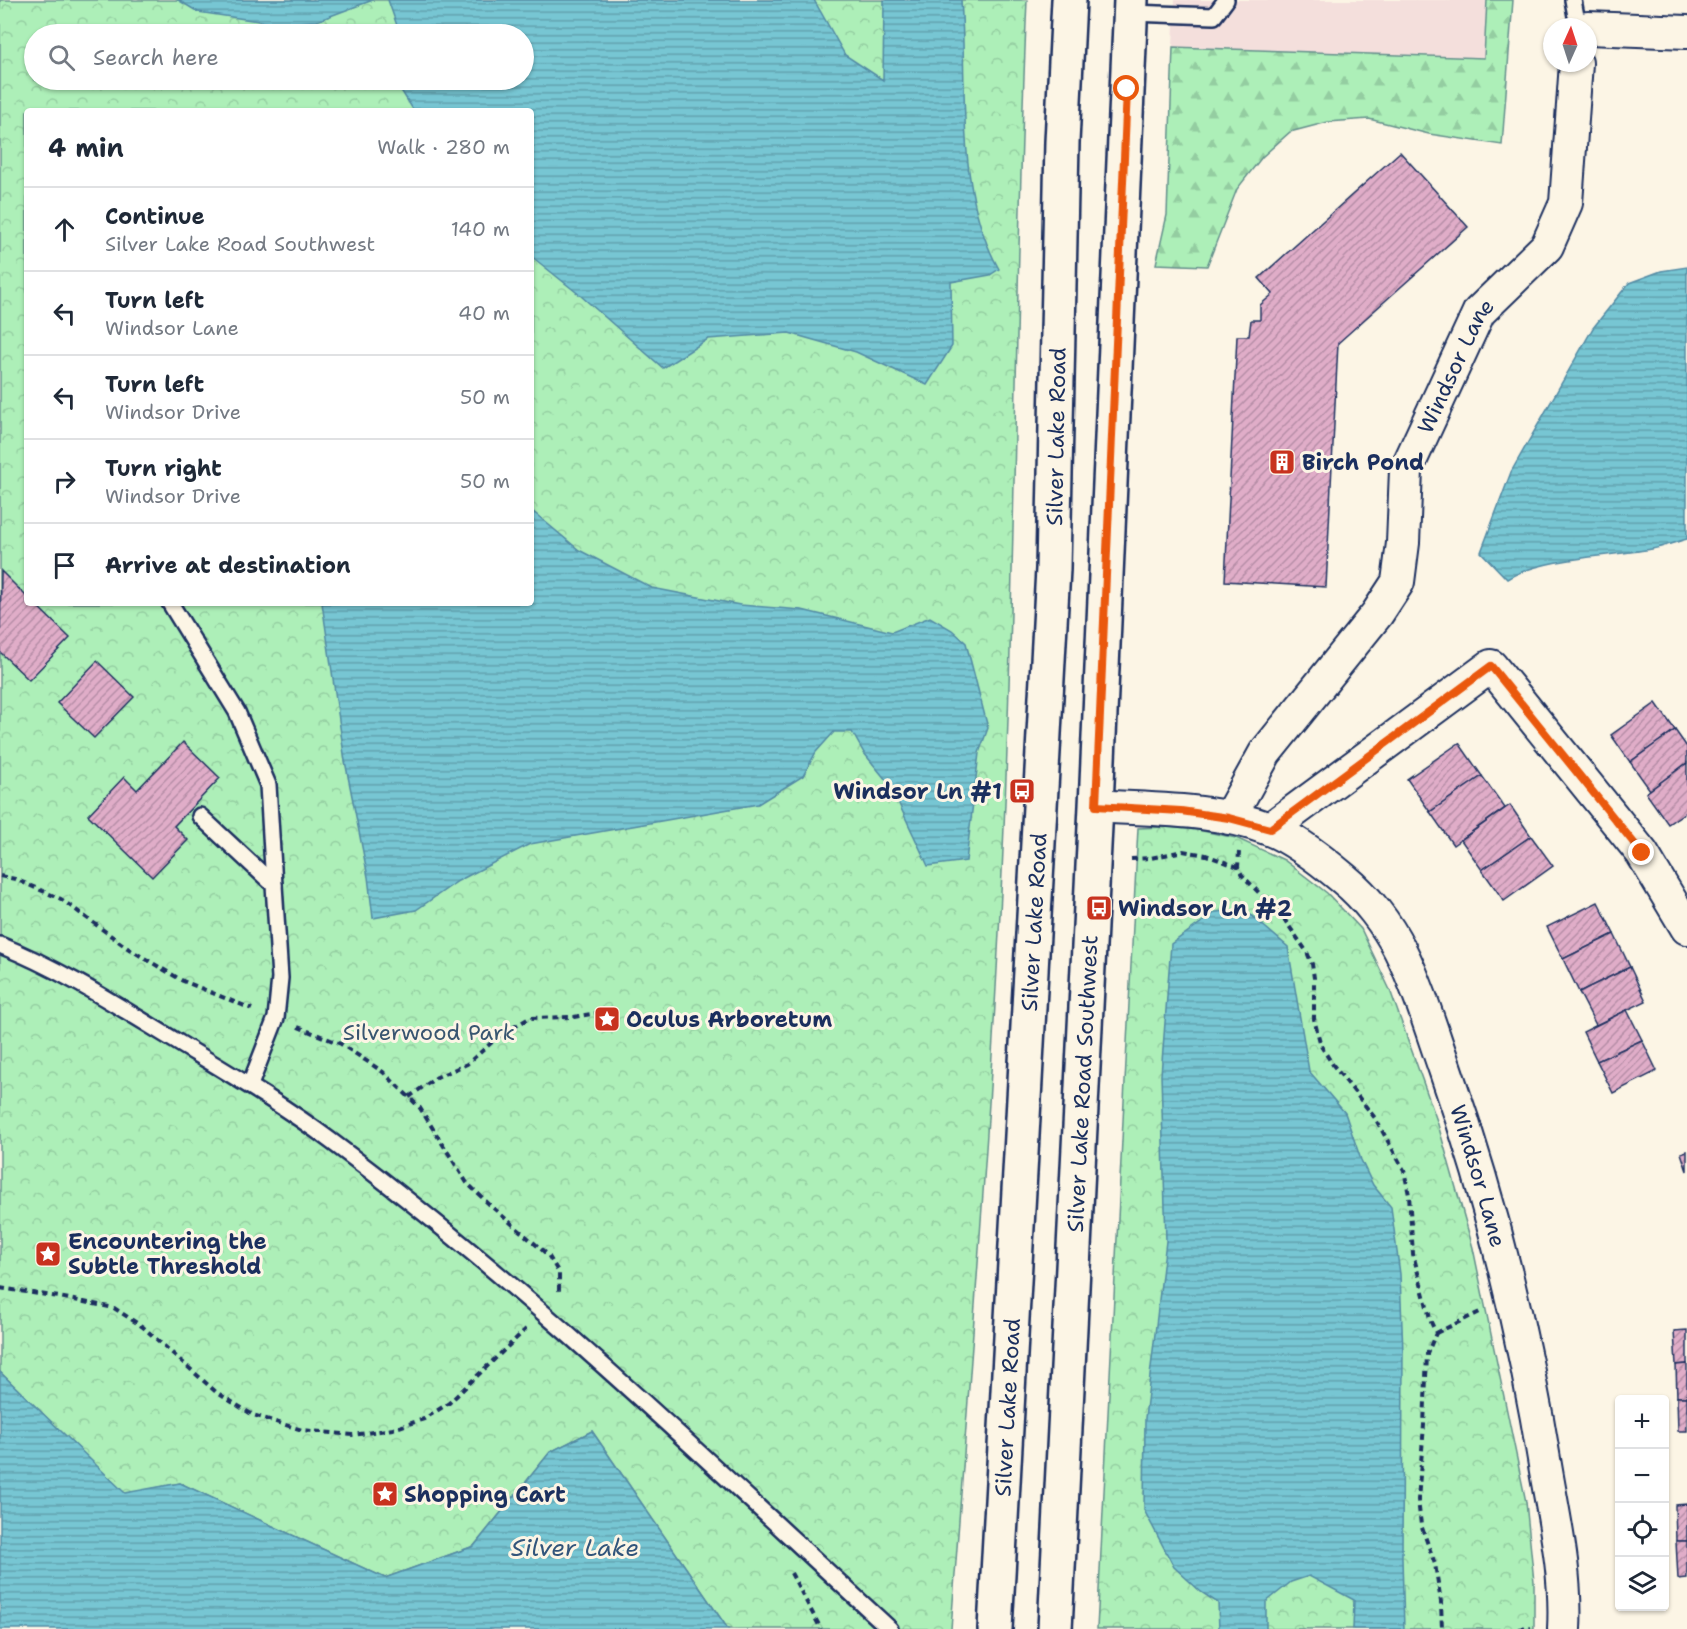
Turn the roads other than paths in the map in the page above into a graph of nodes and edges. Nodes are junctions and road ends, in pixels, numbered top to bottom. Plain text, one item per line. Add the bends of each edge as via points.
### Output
1 (1069, 0) edge
2 (1226, 0) edge
3 (1573, 0) edge
4 (1131, 7) edge
5 (1576, 18) edge
6 (1597, 28) edge
7 (1687, 32) edge
8 (1575, 72) edge
9 (172, 606) edge
10 (1096, 806) junction
11 (201, 816) dead end
12 (1249, 823) junction
13 (274, 885) junction
14 (1687, 928) edge
15 (0, 945) edge
16 (250, 1085) junction
17 (890, 1629) edge
18 (994, 1629) edge
19 (1055, 1629) edge
20 (1564, 1629) edge

1 - 18 main road, Silver Lake Road via 1062,142 1053,569
2 - 4 lane via 1214,16
3 - 5 lane
4 - 10 main road, Silver Lake Road Southwest
6 - 7 street
8 - 12 street, Windsor Lane via 1566,203 1547,246 1479,312 1406,470 1398,582 1377,614 1265,753
9 - 13 lane via 237,712 268,785
10 - 12 street, Windsor Lane via 1181,811
10 - 19 main road, Silver Lake Road Southwest
11 - 13 lane
12 - 14 street via 1491,666 1642,853
12 - 20 street, Windsor Lane via 1307,851 1346,880 1371,907 1413,978 1462,1116 1499,1245 1533,1387 1562,1564
13 - 16 lane via 279,978 276,1018
15 - 16 lane via 95,992
16 - 17 lane via 339,1146 545,1313

